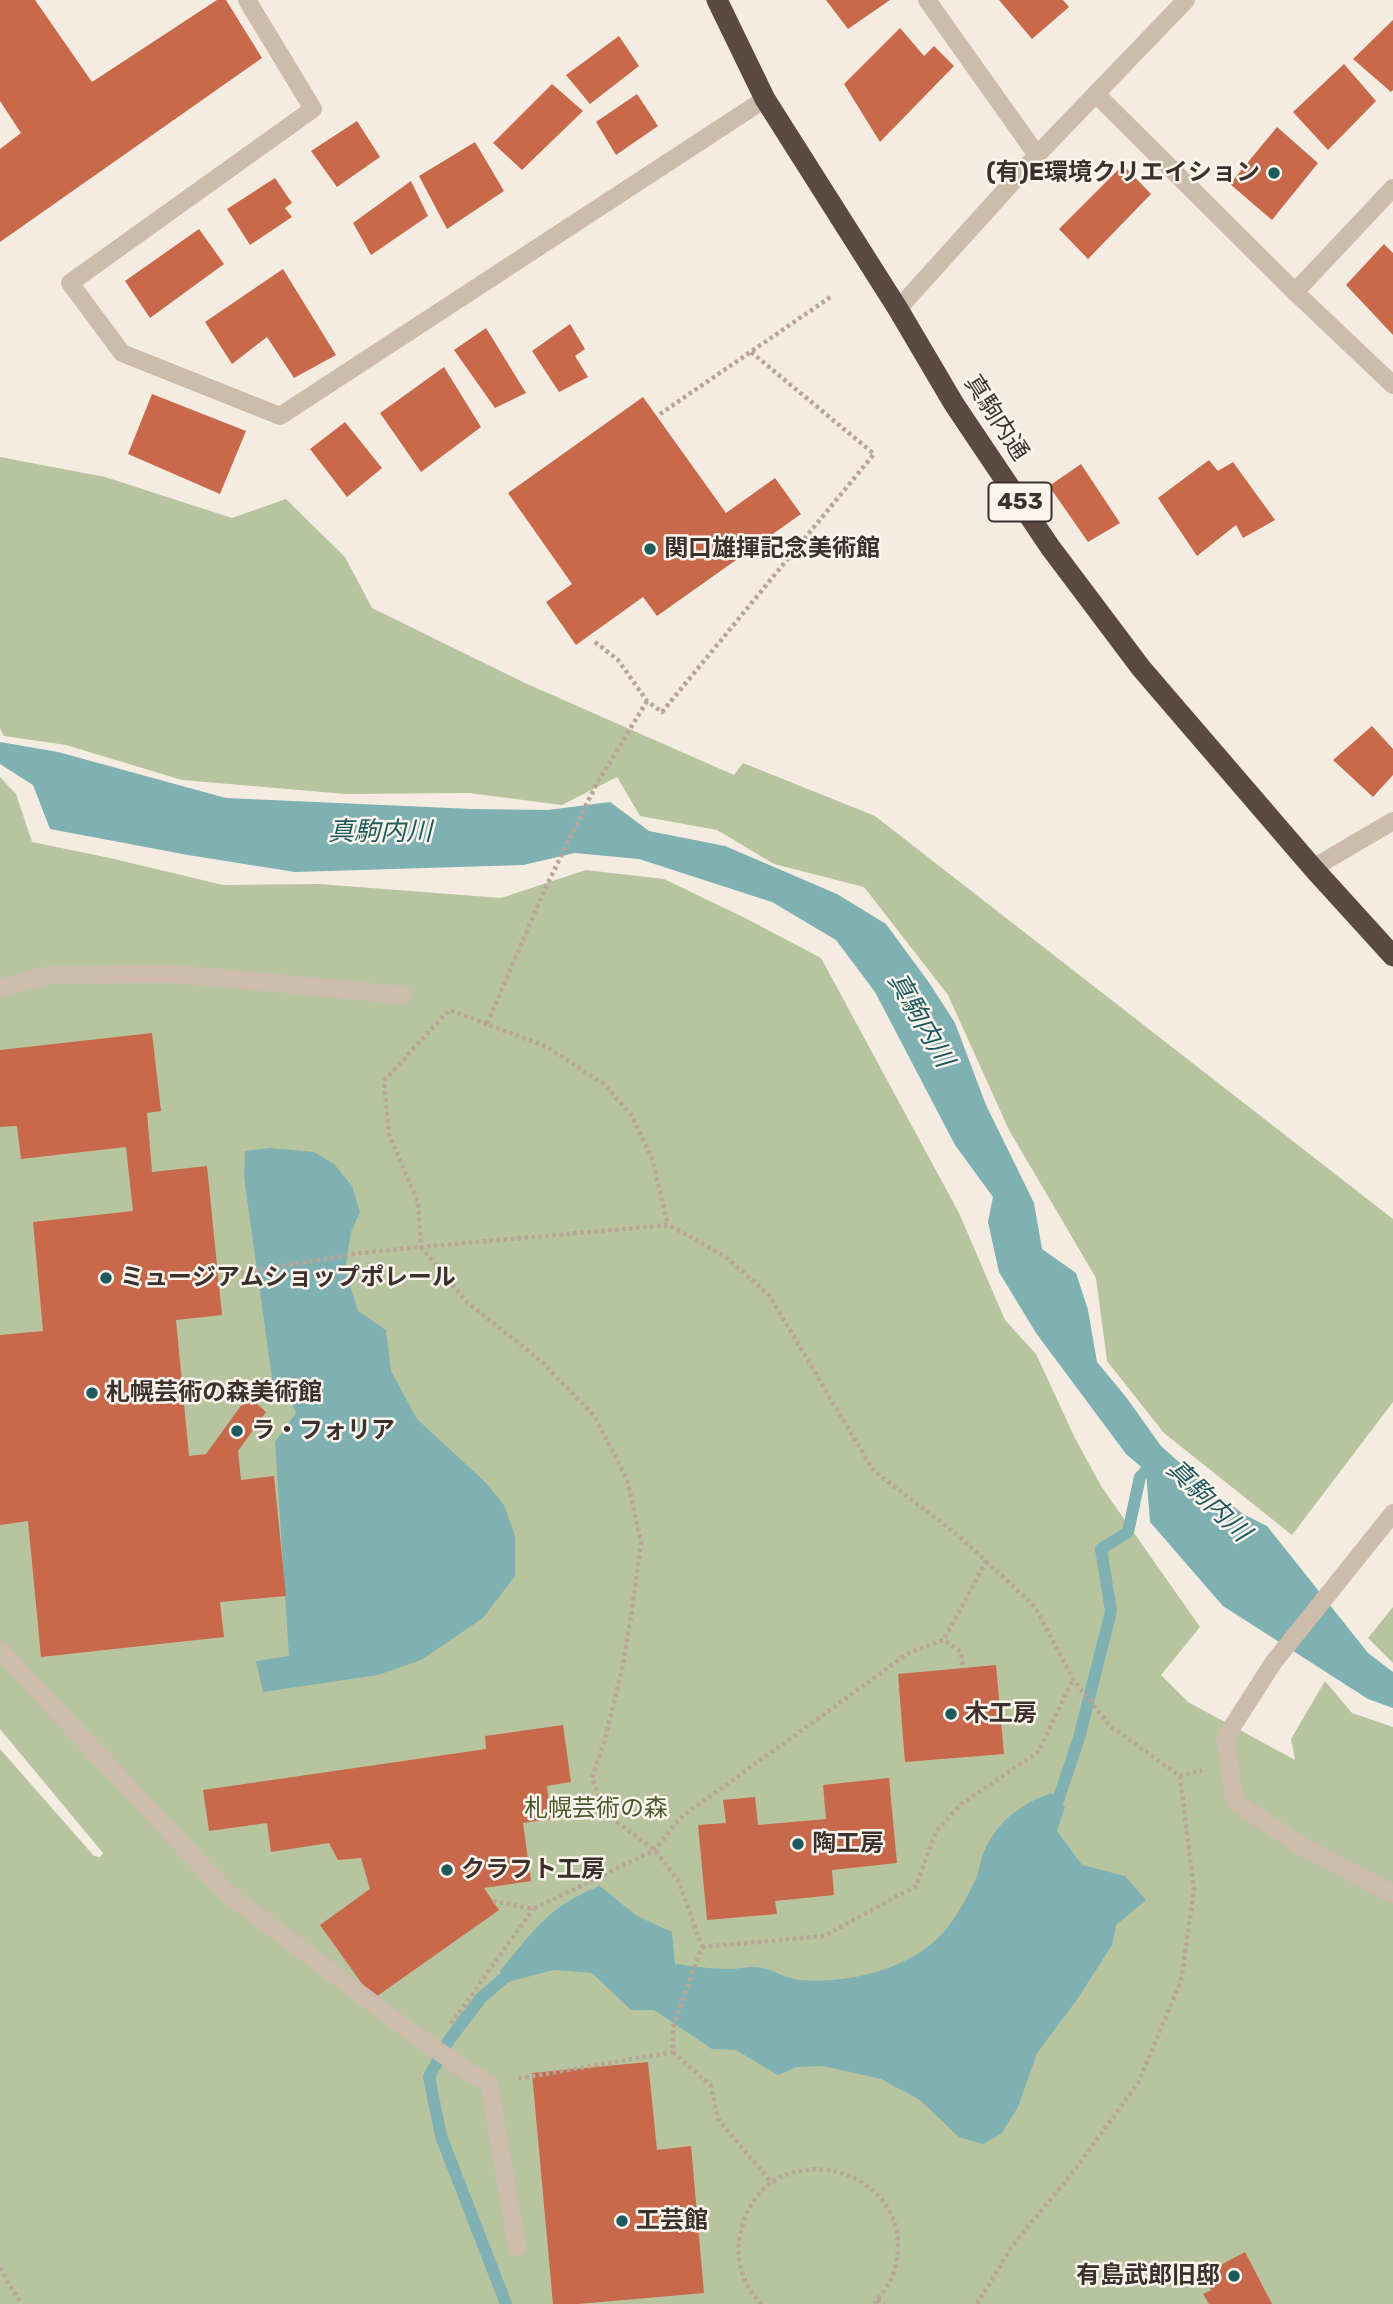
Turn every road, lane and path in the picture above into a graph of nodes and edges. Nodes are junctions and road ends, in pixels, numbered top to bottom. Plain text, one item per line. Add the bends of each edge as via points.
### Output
1 (247, 0) edge
2 (717, 0) edge
3 (927, 0) edge
4 (1186, 0) edge
5 (1096, 94) junction
6 (765, 99) junction
7 (1037, 155) junction
8 (1393, 188) edge
9 (1295, 292) junction
10 (832, 296) dead end
11 (898, 309) junction
12 (751, 352) junction
13 (1393, 385) edge
14 (660, 414) dead end
15 (595, 642) dead end
16 (647, 701) junction
17 (1393, 821) edge
18 (1313, 868) junction
19 (1393, 956) edge
20 (0, 988) edge
21 (403, 995) dead end
22 (487, 1024) junction
23 (668, 1225) junction
24 (421, 1247) junction
25 (227, 1275) dead end
26 (1393, 1513) edge
27 (986, 1561) junction
28 (943, 1640) junction
29 (0, 1650) edge
30 (964, 1668) dead end
31 (1073, 1679) junction
32 (1228, 1762) junction
33 (1180, 1776) junction
34 (654, 1850) junction
35 (1393, 1894) edge
36 (493, 1901) dead end
37 (533, 1909) junction
38 (702, 1947) junction
39 (447, 2031) dead end
40 (673, 2052) junction
41 (489, 2083) junction
42 (772, 2183) junction
43 (517, 2247) dead end
44 (0, 2268) edge
45 (876, 2302) edge
46 (21, 2304) edge
47 (762, 2304) edge
48 (884, 2304) edge
49 (978, 2304) edge

1 - 6 street via 313,109 69,282 122,353 280,416
2 - 6 highway, 真駒内通 / 453
3 - 7 street
4 - 5 street
5 - 7 street
5 - 9 street
6 - 11 highway, 真駒内通 / 453
7 - 11 street
8 - 9 street
9 - 13 street
10 - 12 path
11 - 18 highway, 真駒内通 / 453 via 954,404 1050,547 1140,668
12 - 14 path
12 - 16 path via 874,454 662,712
15 - 16 path via 618,660
16 - 22 path via 596,785
17 - 18 street
18 - 19 highway, 真駒内通 / 453
20 - 21 street via 48,975 176,974
22 - 23 path via 547,1047 604,1084 631,1115 652,1157
22 - 24 path via 449,1010 384,1081 389,1135 418,1202
23 - 24 path
23 - 27 path via 727,1258 769,1295 873,1470
24 - 25 path
24 - 34 path via 466,1301 543,1363 595,1417 627,1479 639,1556 622,1669 592,1778 606,1814
26 - 32 street via 1273,1663 1224,1738
27 - 28 path
27 - 31 path via 1035,1607
28 - 30 path via 961,1652
28 - 34 path via 910,1652 732,1779 680,1818
29 - 41 street via 229,1895 411,2032
31 - 33 path via 1110,1726
31 - 38 path via 1038,1752 961,1804 936,1831 916,1886 824,1936
32 - 33 path
32 - 35 street via 1235,1802 1300,1845
33 - 49 path via 1194,1890 1181,1981 1138,2084 1012,2246
34 - 37 path
34 - 38 path via 679,1882
36 - 37 path
37 - 39 path
38 - 40 path via 673,2027
40 - 41 path
40 - 42 path via 711,2086 718,2119
41 - 43 street
42 - 45 path via 796,2171 822,2168 848,2173 870,2187 888,2208 896,2232 897,2259 889,2284
42 - 47 path via 753,2202 742,2225 738,2251 743,2276
44 - 46 path
45 - 48 path

